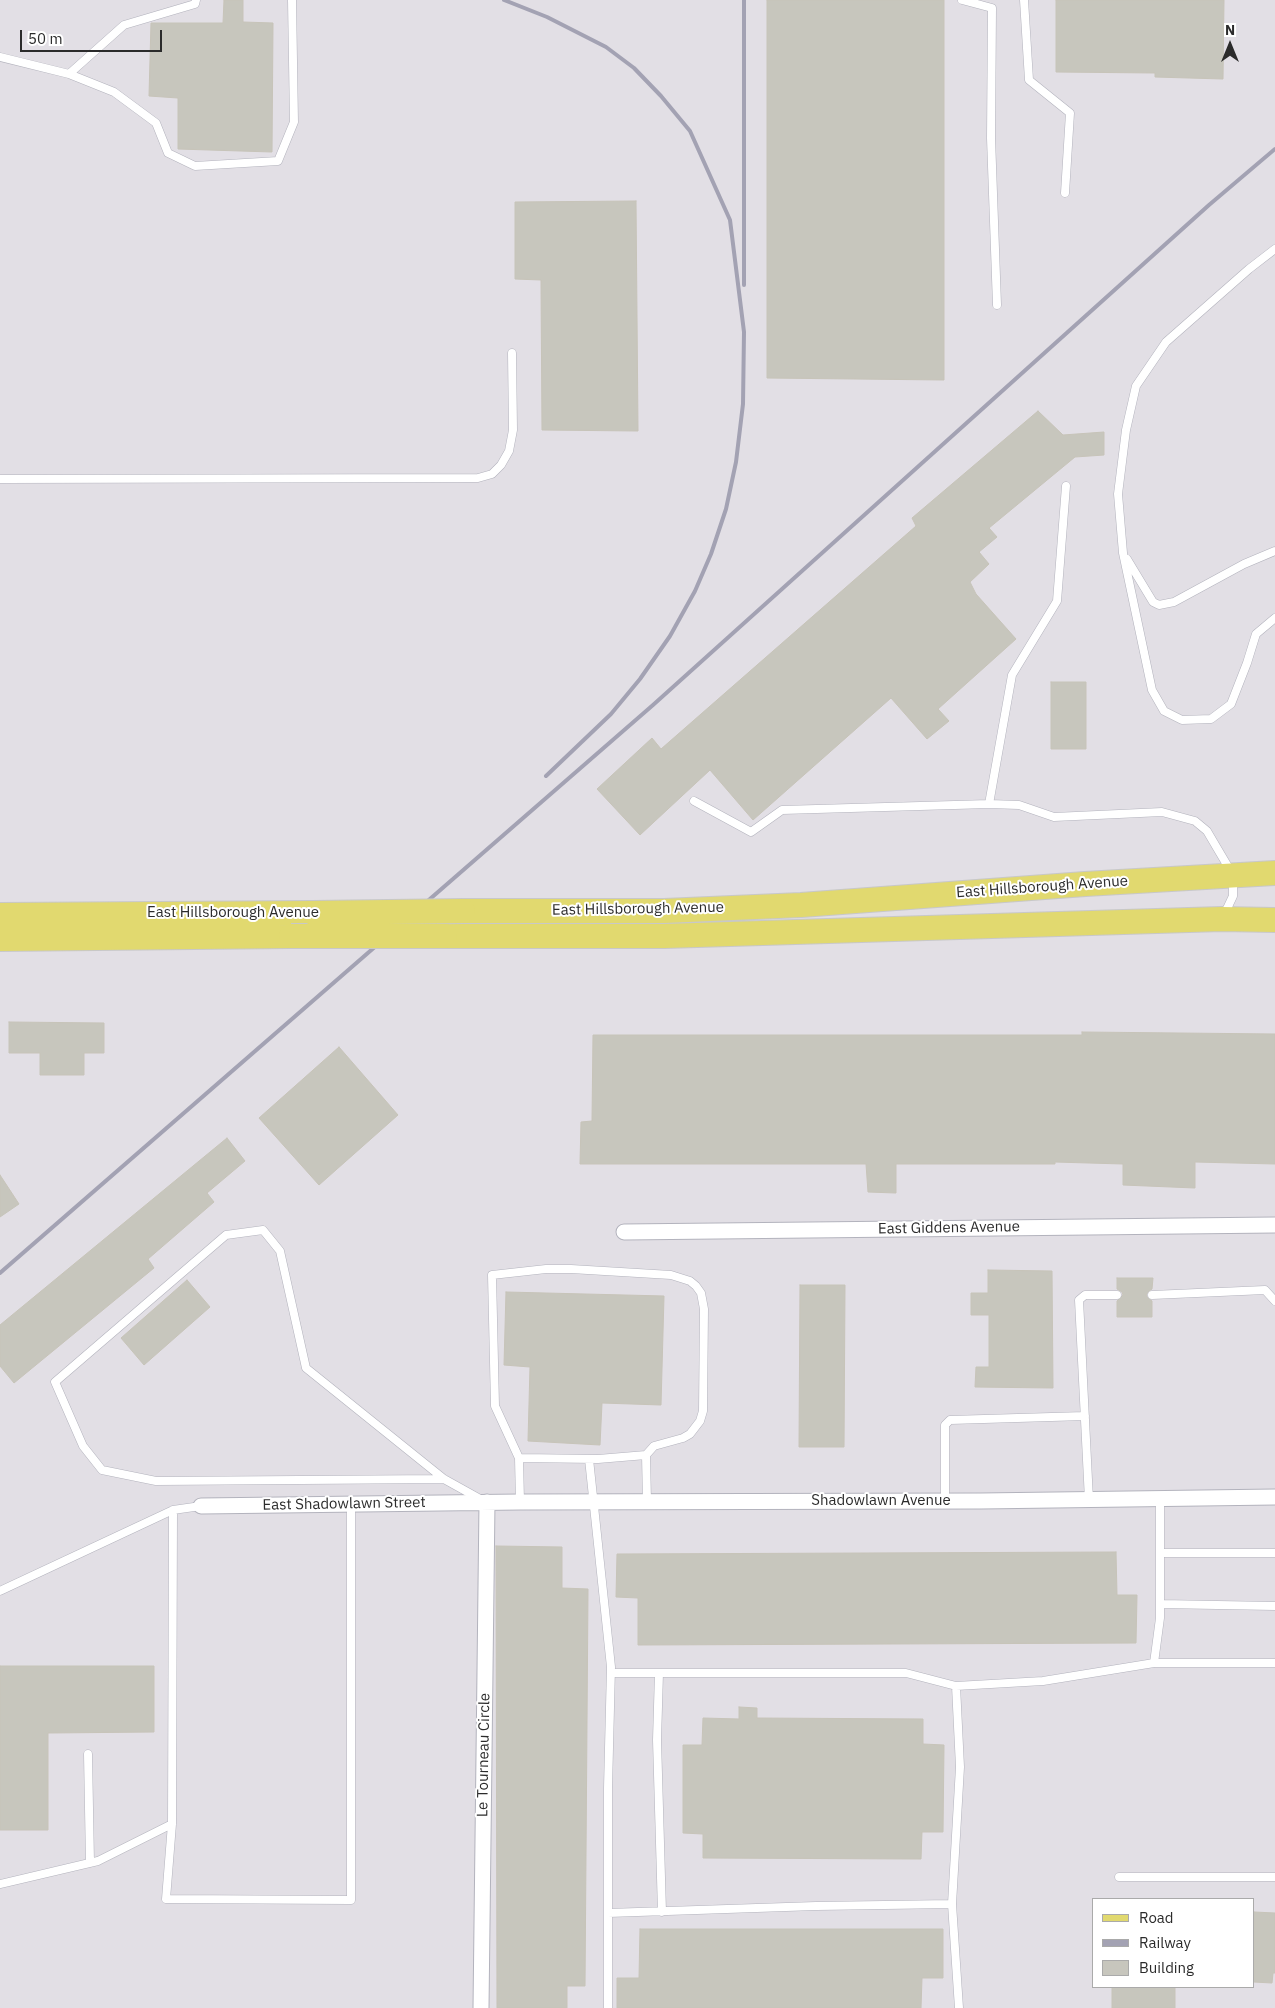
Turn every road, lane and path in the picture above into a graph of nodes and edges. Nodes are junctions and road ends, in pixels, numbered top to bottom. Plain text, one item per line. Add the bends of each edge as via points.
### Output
1 (196, 0) edge
2 (292, 0) edge
3 (962, 0) edge
4 (1024, 0) edge
5 (0, 57) edge
6 (69, 74) junction
7 (1065, 193) dead end
8 (1275, 249) edge
9 (997, 305) dead end
10 (512, 353) dead end
11 (0, 479) edge
12 (1066, 486) dead end
13 (1275, 551) edge
14 (1123, 552) junction
15 (1275, 618) edge
16 (694, 801) dead end
17 (989, 804) junction
18 (1275, 873) edge
19 (1233, 875) junction
20 (0, 915) edge
21 (1222, 919) junction
22 (1275, 920) edge
23 (0, 939) edge
24 (1275, 1225) edge
25 (624, 1232) dead end
26 (1117, 1295) dead end
27 (1152, 1295) dead end
28 (1275, 1301) edge
29 (1085, 1416) junction
30 (646, 1456) junction
31 (519, 1458) junction
32 (590, 1459) junction
33 (444, 1479) junction
34 (1275, 1497) edge
35 (1160, 1499) junction
36 (1089, 1500) junction
37 (945, 1501) junction
38 (487, 1502) junction
39 (520, 1502) junction
40 (594, 1502) junction
41 (647, 1502) junction
42 (351, 1504) junction
43 (201, 1506) joint
44 (173, 1510) junction
45 (1275, 1552) edge
46 (1160, 1553) junction
47 (0, 1591) edge
48 (1160, 1604) junction
49 (1275, 1606) edge
50 (1154, 1663) junction
51 (1275, 1664) edge
52 (611, 1673) junction
53 (659, 1673) junction
54 (956, 1686) junction
55 (88, 1754) dead end
56 (172, 1824) junction
57 (90, 1863) junction
58 (1119, 1877) dead end
59 (1275, 1877) edge
60 (0, 1884) edge
61 (952, 1904) junction
62 (662, 1912) junction
63 (608, 1913) junction
64 (481, 2008) edge
65 (608, 2008) edge
66 (959, 2008) edge

1 - 6 lane via 195,4 124,25
2 - 6 lane via 294,122 278,161 195,166 168,154 156,123 114,92
3 - 9 lane via 992,8
4 - 7 lane via 1029,80 1070,114
5 - 6 lane
8 - 14 lane via 1166,342 1136,386 1126,430 1118,494
10 - 11 lane via 513,430 509,451 497,470 478,478
12 - 17 lane via 1056,601 1012,675
13 - 14 lane via 1174,602 1159,605 1153,602
14 - 15 lane via 1152,690 1164,711 1182,720 1211,719 1231,704 1256,634
16 - 17 lane via 751,832 782,810
17 - 19 lane via 1018,805 1054,817 1162,812 1194,821 1206,831
18 - 19 main road, East Hillsborough Avenue
19 - 20 main road, East Hillsborough Avenue, bridge via 802,905 664,911
19 - 21 lane via 1233,896
21 - 22 main road, East Hillsborough Avenue
21 - 23 main road, East Hillsborough Avenue, bridge via 664,936
24 - 25 street, East Giddens Avenue
26 - 29 lane via 1085,1295 1079,1300
27 - 28 lane via 1266,1290
29 - 36 lane
29 - 37 lane via 950,1420 945,1425
30 - 31 lane via 654,1446 690,1434 700,1421 703,1411 704,1310 701,1293 690,1282 671,1275 571,1269 492,1275 495,1406
30 - 32 lane
30 - 41 lane
31 - 32 lane
31 - 39 lane
32 - 40 lane
33 - 33 lane via 306,1368 280,1251 263,1230 226,1234 55,1382 83,1446 102,1470 156,1481
33 - 38 lane
34 - 35 street, Shadowlawn Avenue
35 - 36 street, Shadowlawn Avenue
35 - 46 lane
36 - 37 street, Shadowlawn Avenue
37 - 41 street, Shadowlawn Avenue
38 - 39 street, Shadowlawn Avenue
38 - 42 street, East Shadowlawn Street
38 - 64 street, Le Tourneau Circle
39 - 40 street, Shadowlawn Avenue
40 - 41 street, Shadowlawn Avenue
40 - 52 lane
42 - 43 street, East Shadowlawn Street
42 - 56 lane via 351,1900 166,1899
43 - 44 lane
44 - 47 lane
44 - 56 lane
45 - 46 lane
46 - 48 lane
48 - 49 lane
48 - 50 lane
50 - 51 lane
50 - 54 lane via 1043,1682
52 - 53 lane
52 - 63 lane
53 - 54 lane via 906,1673
53 - 62 lane via 657,1740
54 - 61 lane via 960,1767
55 - 57 lane
56 - 57 lane via 98,1862
57 - 60 lane
58 - 59 lane
61 - 62 lane
61 - 66 lane
62 - 63 lane
63 - 65 lane

